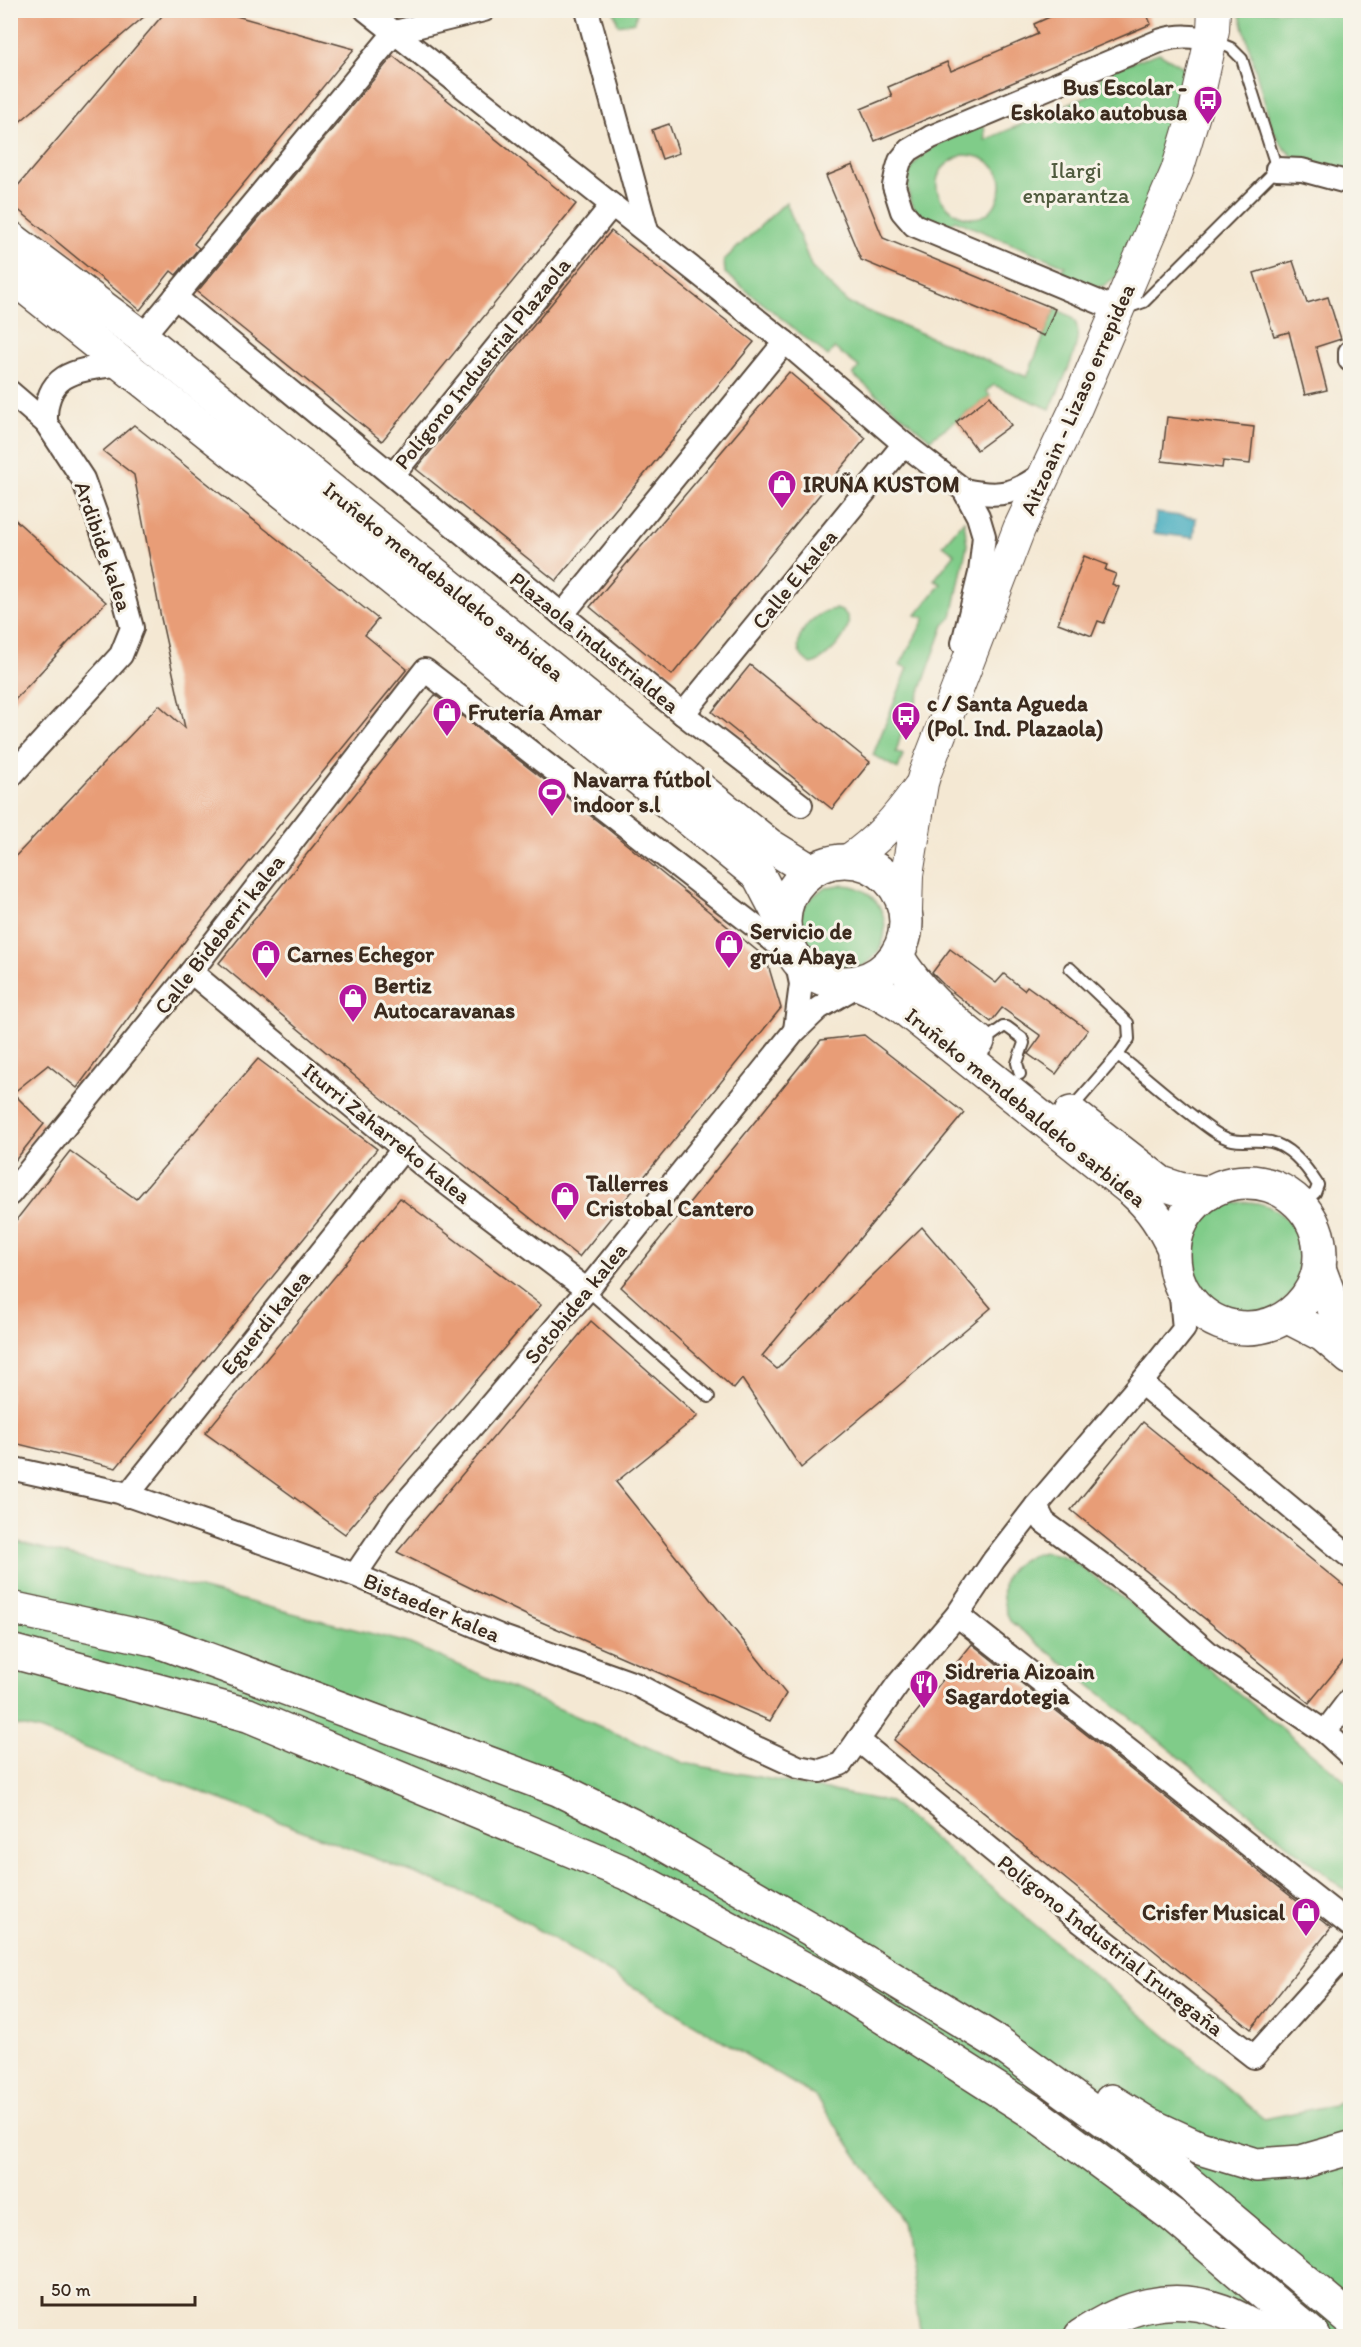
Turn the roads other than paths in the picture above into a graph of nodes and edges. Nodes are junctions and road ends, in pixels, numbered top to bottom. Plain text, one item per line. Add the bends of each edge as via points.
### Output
1 (366, 10) edge
2 (484, 10) edge
3 (587, 10) edge
4 (1212, 25) edge
5 (394, 32) junction
6 (1277, 169) junction
7 (1350, 183) edge
8 (612, 205) junction
9 (647, 231) junction
10 (10, 238) edge
11 (10, 275) edge
12 (176, 297) junction
13 (1118, 310) junction
14 (142, 337) junction
15 (785, 342) junction
16 (1350, 352) edge
17 (1350, 360) edge
18 (122, 364) junction
19 (10, 392) edge
20 (46, 423) junction
21 (904, 444) junction
22 (1047, 470) junction
23 (393, 475) junction
24 (976, 500) junction
25 (1018, 533) junction
26 (562, 615) junction
27 (960, 678) junction
28 (683, 714) junction
29 (10, 777) edge
30 (922, 783) junction
31 (801, 805) dead end
32 (849, 860) junction
33 (811, 871) junction
34 (906, 910) junction
35 (783, 922) junction
36 (897, 956) junction
37 (795, 958) junction
38 (1070, 968) dead end
39 (191, 972) junction
40 (860, 984) junction
41 (795, 1030) junction
42 (1118, 1055) junction
43 (1069, 1111) junction
44 (404, 1148) junction
45 (1209, 1193) junction
46 (10, 1194) edge
47 (1300, 1204) junction
48 (1174, 1249) junction
49 (1320, 1271) junction
50 (1180, 1286) junction
51 (587, 1290) junction
52 (1288, 1317) junction
53 (1350, 1323) edge
54 (1350, 1358) edge
55 (1141, 1383) junction
56 (709, 1397) dead end
57 (10, 1468) edge
58 (127, 1496) junction
59 (1036, 1506) junction
60 (1350, 1557) edge
61 (355, 1575) junction
62 (10, 1608) edge
63 (957, 1615) junction
64 (10, 1651) edge
65 (1350, 1699) edge
66 (1325, 1732) junction
67 (858, 1740) junction
68 (1350, 1755) edge
69 (631, 1825) junction
70 (1350, 1925) edge
71 (1350, 1950) edge
72 (1350, 2148) edge
73 (1350, 2319) edge
74 (1081, 2337) edge
75 (1272, 2337) edge
76 (1314, 2337) edge

1 - 5 street
2 - 5 street
3 - 9 street
4 - 6 lane via 1242,59
4 - 13 street, Aitzoain - Lizaso errepidea via 1195,111 1177,171
4 - 13 street via 1194,36 1162,39 931,137 909,150 900,161 894,186 902,212 914,225
5 - 8 street
5 - 12 street
6 - 7 street via 1302,170
6 - 13 lane via 1144,302
8 - 9 street
8 - 23 street, Polígono Industrial Plazaola
9 - 15 street
10 - 14 highway, Iruñeko mendebaldeko sarbidea
11 - 18 highway, Iruñeko mendebaldeko sarbidea
12 - 14 street
12 - 23 street, Polígono Industrial Plazaola
13 - 22 street, Aitzoain - Lizaso errepidea
14 - 33 highway, Iruñeko mendebaldeko sarbidea via 769,845
15 - 21 street
15 - 26 street
16 - 17 street
18 - 20 street via 76,370 59,380 45,405
18 - 35 highway, Iruñeko mendebaldeko sarbidea via 759,876
19 - 20 street, Ardibide kalea
20 - 29 street, Ardibide kalea via 83,479 132,628 121,655
21 - 24 street
21 - 28 street, Calle E kalea
22 - 24 street via 1019,490
22 - 25 street, Aitzoain - Lizaso errepidea
23 - 26 street, Plazaola industrialdea
24 - 25 street via 990,527 1003,534
24 - 27 street via 984,536 983,552 963,636
25 - 27 street, Aitzoain - Lizaso errepidea
26 - 28 street, Plazaola industrialdea
27 - 30 street, Aitzoain - Lizaso errepidea
28 - 31 street, Plazaola industrialdea
30 - 32 street via 895,821 874,843
30 - 34 street
32 - 33 highway via 829,862
32 - 34 highway via 873,867 893,883
33 - 35 highway via 790,893
34 - 36 highway via 906,932
35 - 37 highway via 785,938
36 - 40 highway via 884,970
36 - 43 highway, Iruñeko mendebaldeko sarbidea via 909,977 973,1037
37 - 39 street, Calle Bideberri kalea via 424,670
37 - 40 highway via 814,975 830,982
37 - 41 street via 801,984
38 - 42 lane via 1128,1023 1129,1039
39 - 44 street, Iturri Zaharreko kalea
39 - 46 street, Calle Bideberri kalea
40 - 41 street, Sotobidea kalea via 819,1008
40 - 48 highway, Iruñeko mendebaldeko sarbidea via 900,1005 1133,1191 1162,1223
41 - 51 street, Sotobidea kalea
42 - 43 lane
42 - 47 lane via 1232,1142 1271,1142 1303,1164 1318,1185
43 - 45 highway, Iruñeko mendebaldeko sarbidea via 1161,1183
44 - 51 street, Iturri Zaharreko kalea
44 - 58 street, Eguerdi kalea
45 - 47 highway via 1240,1182 1257,1182 1273,1186
45 - 48 highway via 1185,1216
47 - 49 highway via 1310,1217 1320,1244
48 - 50 highway
49 - 52 highway via 1308,1297
49 - 53 highway via 1335,1311
50 - 52 highway via 1199,1311 1227,1326 1259,1328
50 - 55 street via 1184,1329
51 - 56 lane
51 - 61 street, Sotobidea kalea via 399,1510
52 - 54 highway via 1323,1335
55 - 59 street
55 - 60 street
57 - 58 street, Bistaeder kalea
58 - 61 street, Bistaeder kalea
59 - 63 street
59 - 66 street via 1044,1522 1135,1589 1210,1654
61 - 67 street, Bistaeder kalea via 500,1636 634,1684 798,1767 820,1771 841,1764
62 - 69 highway via 153,1639 558,1789
63 - 67 street via 898,1684
63 - 70 street
64 - 76 highway via 248,1715 626,1873 827,1981 1031,2111 1172,2216
65 - 66 street
66 - 68 street
67 - 71 street, Polígono Industrial Iruregaña via 1049,1897 1254,2057
69 - 72 highway via 774,1885 974,2005 1148,2124 1200,2148 1256,2164 1301,2162
69 - 73 highway via 1000,2044 1175,2172
74 - 75 highway via 1101,2323 1140,2306 1178,2302 1222,2311

